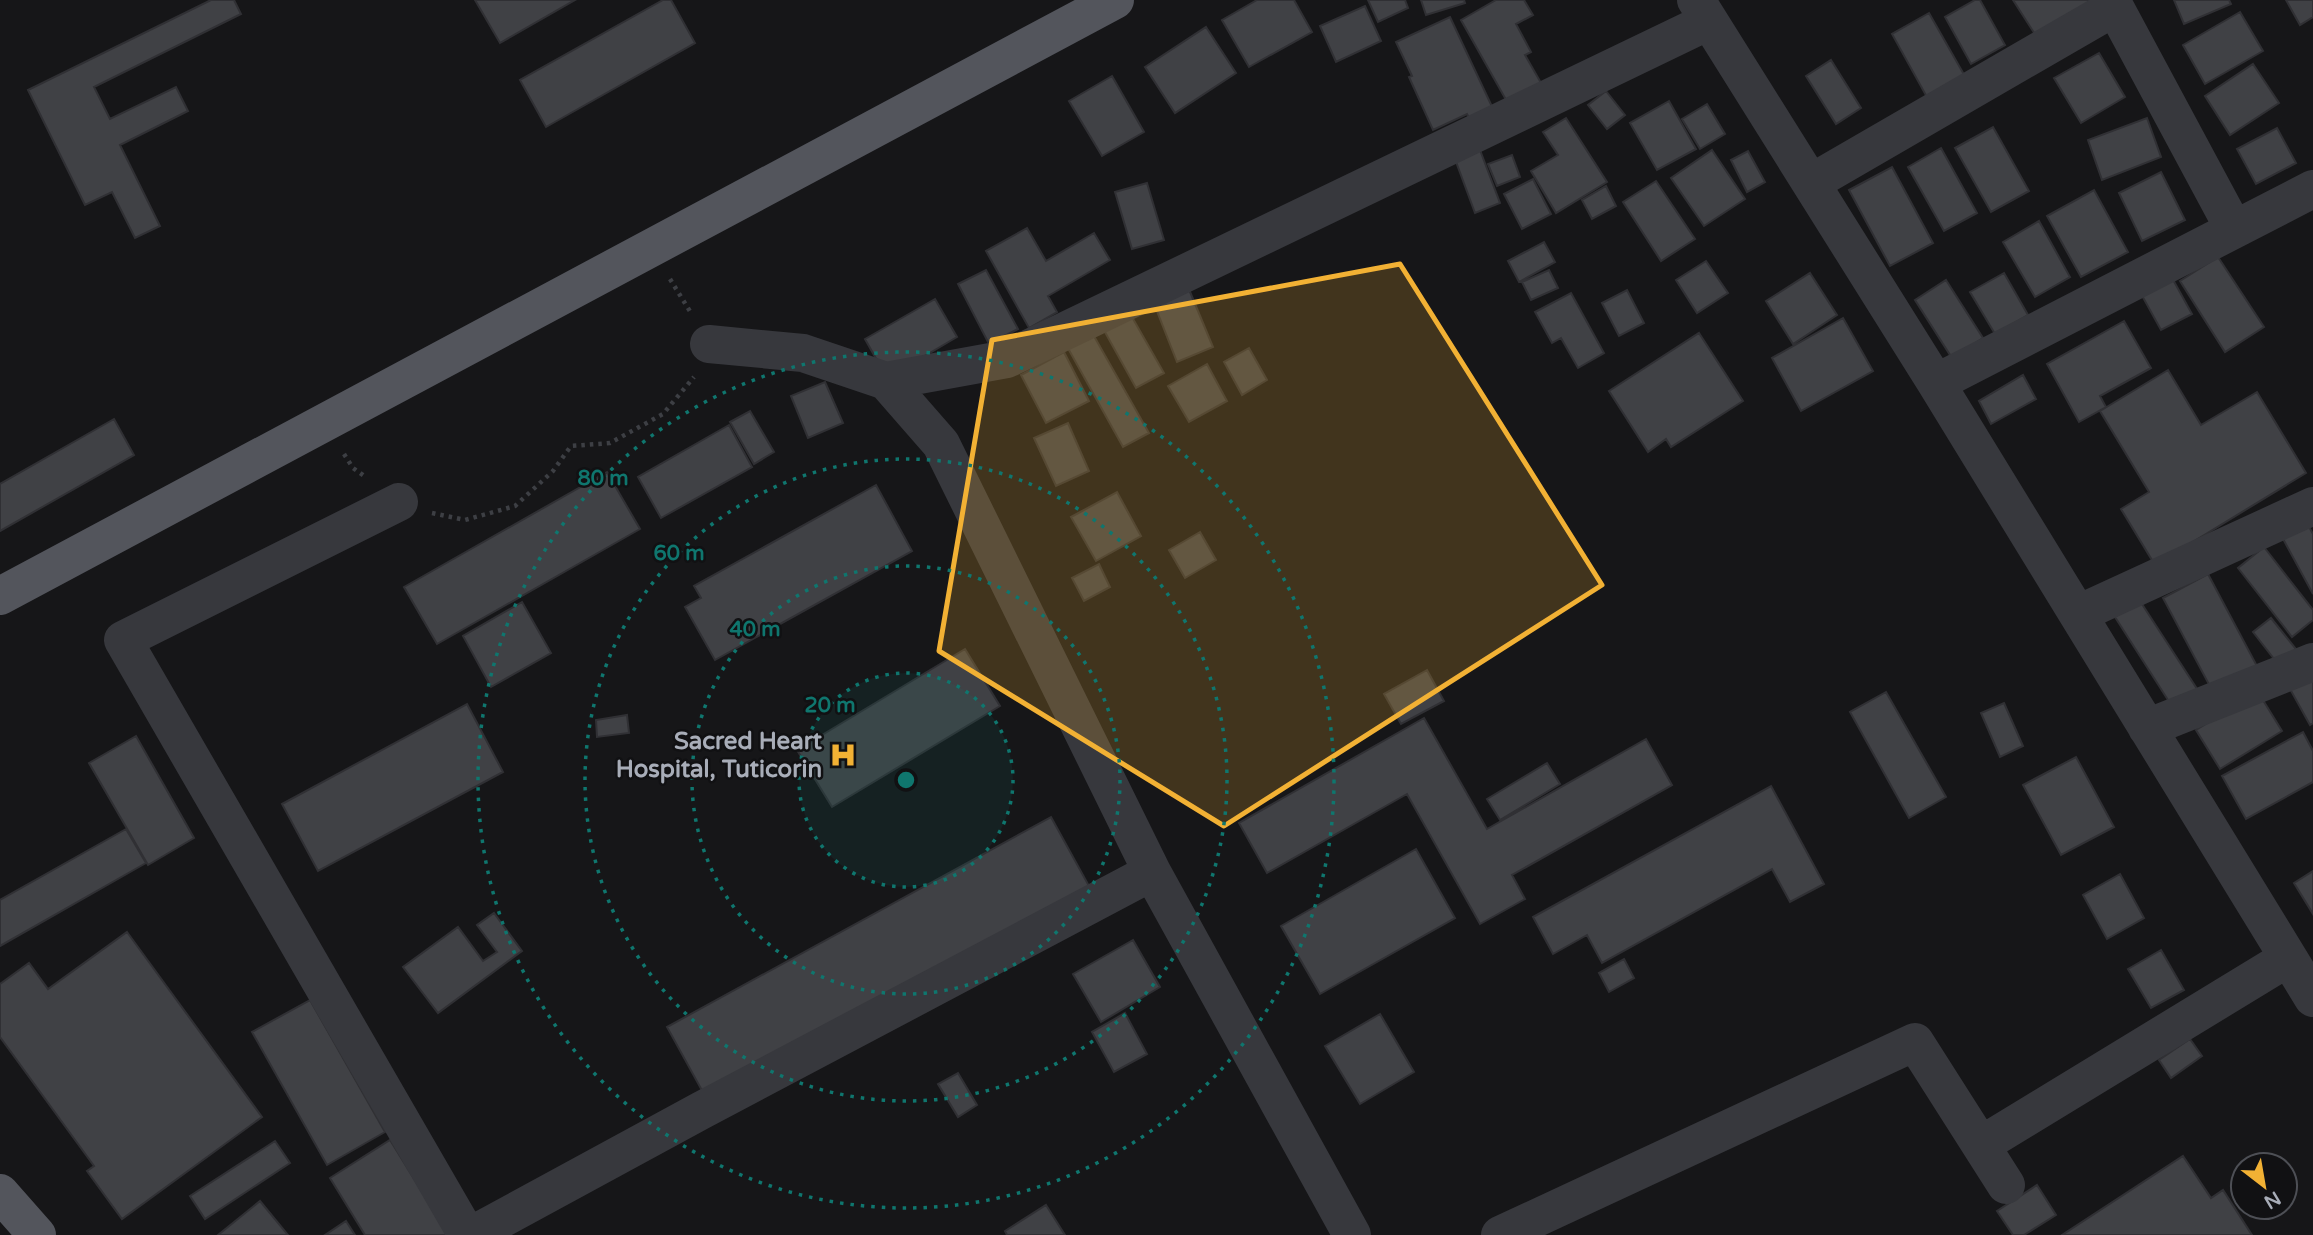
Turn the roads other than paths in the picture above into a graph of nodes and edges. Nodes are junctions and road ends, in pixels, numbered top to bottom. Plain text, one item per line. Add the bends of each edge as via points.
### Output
1 (1115, 0) edge
2 (2113, 3) edge
3 (1703, 11) edge
4 (1811, 183) junction
5 (2313, 189) edge
6 (2234, 229) junction
7 (709, 344) road end
8 (886, 381) junction
9 (1936, 383) junction
10 (399, 502) road end
11 (2313, 506) edge
12 (0, 596) edge
13 (2078, 614) junction
14 (2313, 662) edge
15 (2147, 728) junction
16 (1152, 872) junction
17 (2288, 958) junction
18 (2313, 998) edge
19 (1981, 1145) junction
20 (2006, 1185) dead end
21 (0, 1193) edge
22 (37, 1235) edge
23 (470, 1235) edge
24 (1352, 1235) edge
25 (1500, 1235) edge

1 - 12 main road
2 - 4 street
2 - 6 street
3 - 4 street
3 - 8 street via 1007,359
4 - 9 street
5 - 6 street
6 - 9 street
7 - 8 street via 803,353
8 - 16 street via 941,444
9 - 13 street
10 - 23 street via 122,640
11 - 13 street
13 - 15 street
14 - 15 street
15 - 17 street
16 - 23 street
16 - 24 street
17 - 18 street
17 - 19 street
19 - 20 street
19 - 25 street via 1915,1042
21 - 22 main road

